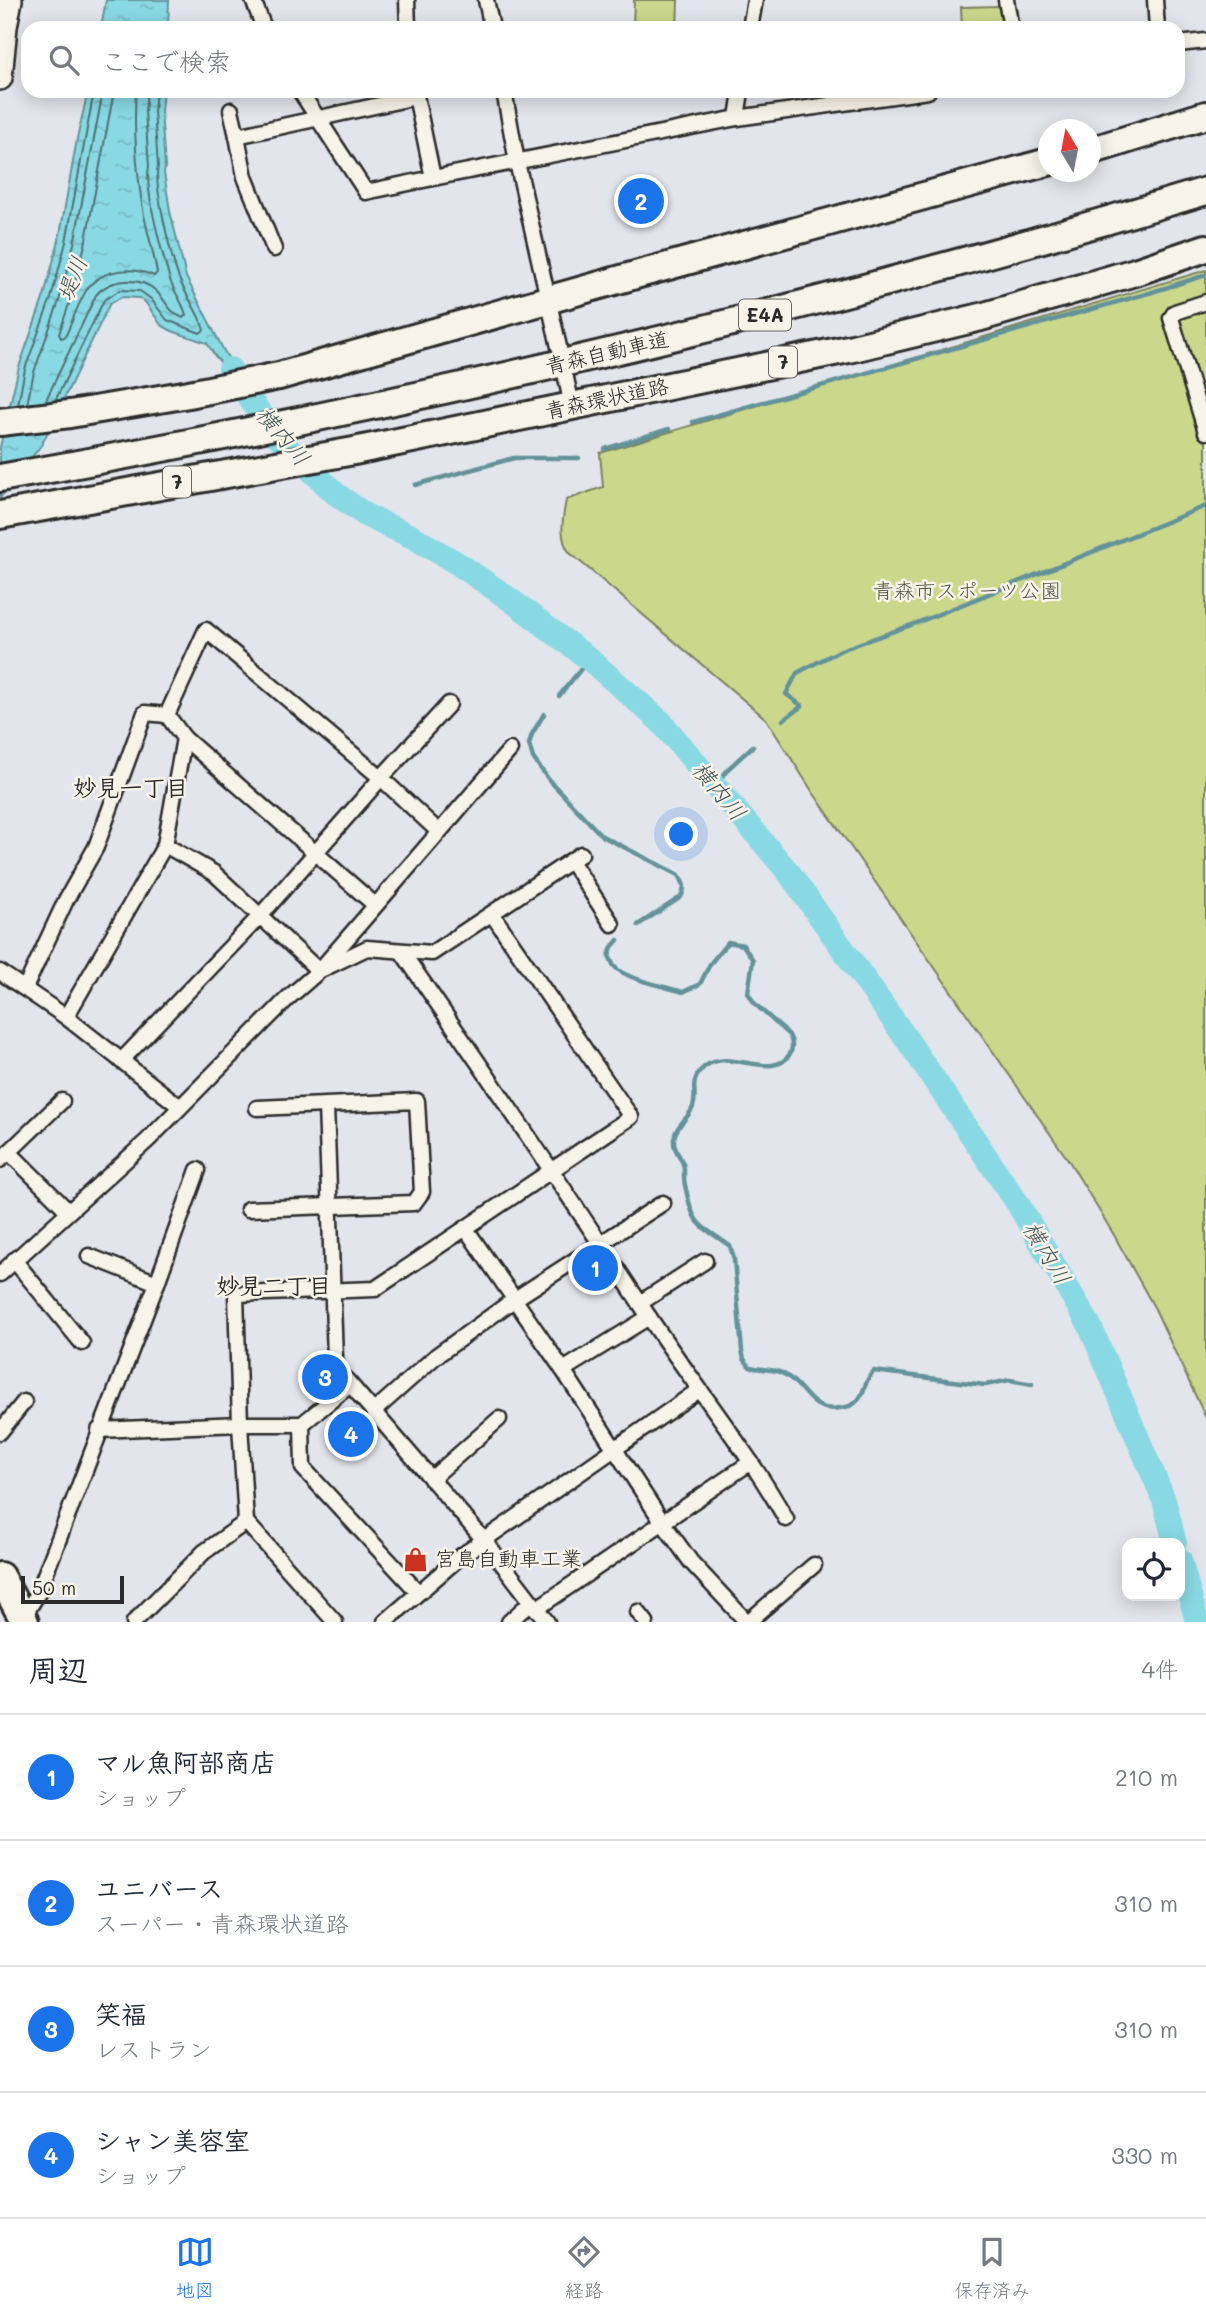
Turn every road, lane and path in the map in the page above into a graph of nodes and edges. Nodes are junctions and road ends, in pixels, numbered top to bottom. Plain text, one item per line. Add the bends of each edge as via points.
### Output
1 (10, 0) edge
2 (253, 0) edge
3 (407, 0) edge
4 (486, 0) edge
5 (755, 0) edge
6 (1006, 0) edge
7 (1155, 0) edge
8 (261, 21) edge
9 (408, 21) edge
10 (490, 21) edge
11 (751, 21) edge
12 (1010, 21) edge
13 (1156, 21) edge
14 (2, 27) edge
15 (1206, 41) edge
16 (1185, 43) edge
17 (0, 78) edge
18 (305, 98) edge
19 (400, 98) edge
20 (417, 98) edge
21 (505, 98) edge
22 (740, 98) edge
23 (878, 98) edge
24 (231, 110) dead end
25 (1206, 115) edge
26 (318, 118) junction
27 (737, 118) junction
28 (237, 136) junction
29 (1101, 147) edge
30 (517, 162) junction
31 (1038, 165) edge
32 (433, 178) junction
33 (1206, 191) edge
34 (1206, 248) edge
35 (274, 249) dead end
36 (548, 300) junction
37 (1206, 302) edge
38 (559, 347) dead end
39 (566, 378) dead end
40 (572, 406) junction
41 (0, 422) edge
42 (1206, 432) edge
43 (0, 478) edge
44 (0, 515) edge
45 (449, 704) dead end
46 (167, 715) junction
47 (184, 738) junction
48 (510, 751) dead end
49 (381, 778) junction
50 (438, 831) junction
51 (165, 845) junction
52 (315, 853) junction
53 (375, 905) junction
54 (492, 914) junction
55 (260, 916) junction
56 (612, 924) dead end
57 (402, 952) junction
58 (319, 971) junction
59 (0, 972) edge
60 (25, 988) junction
61 (66, 1017) junction
62 (121, 1061) junction
63 (62, 1101) dead end
64 (326, 1106) junction
65 (179, 1107) junction
66 (257, 1108) dead end
67 (5, 1156) edge
68 (552, 1169) junction
69 (198, 1170) dead end
70 (663, 1203) dead end
71 (328, 1205) junction
72 (248, 1209) dead end
73 (68, 1211) junction
74 (466, 1229) junction
75 (601, 1242) junction
76 (89, 1256) dead end
77 (14, 1261) junction
78 (705, 1261) dead end
79 (0, 1274) edge
80 (157, 1283) junction
81 (333, 1292) junction
82 (515, 1299) junction
83 (640, 1303) junction
84 (649, 1317) junction
85 (82, 1343) dead end
86 (564, 1370) junction
87 (350, 1385) junction
88 (699, 1390) junction
89 (24, 1402) dead end
90 (373, 1412) junction
91 (499, 1419) dead end
92 (240, 1424) junction
93 (302, 1424) junction
94 (99, 1430) junction
95 (0, 1432) edge
96 (616, 1450) junction
97 (751, 1462) junction
98 (431, 1479) junction
99 (786, 1519) dead end
100 (246, 1522) junction
101 (663, 1523) junction
102 (484, 1540) junction
103 (814, 1565) dead end
104 (0, 1576) edge
105 (418, 1592) junction
106 (533, 1606) junction
107 (24, 1620) edge
108 (134, 1622) edge
109 (335, 1622) edge
110 (385, 1622) edge
111 (509, 1622) edge
112 (547, 1622) edge
113 (747, 1622) edge

1 - 14 main road
2 - 8 street
3 - 9 street
4 - 10 street
5 - 11 street
6 - 12 street
7 - 13 street
14 - 17 main road
15 - 16 street
18 - 26 street
19 - 26 street
20 - 32 street
21 - 30 street
22 - 27 street
23 - 27 street
24 - 28 street
25 - 29 highway
26 - 28 street
26 - 32 street via 366,192
27 - 30 street
28 - 35 street via 245,177
30 - 32 street
30 - 36 street
31 - 36 highway
33 - 43 highway, 青森自動車道 / E4A via 788,309 541,369 319,418
34 - 40 highway, 青森環状道路 / 7 via 981,317
36 - 38 street
36 - 41 highway via 279,376 71,414
37 - 42 street via 1175,312 1171,318
39 - 40 street
40 - 44 highway, 青森環状道路 / 7
45 - 49 street
46 - 47 street
46 - 49 street via 206,630
46 - 60 street via 145,713 96,847
47 - 51 street
47 - 52 street
48 - 50 street
49 - 50 street
49 - 52 street
50 - 53 street
51 - 55 street via 214,873
51 - 61 street
52 - 53 street
52 - 55 street
53 - 58 street
54 - 56 street via 576,858
54 - 57 street via 432,953
54 - 68 street via 631,1117
55 - 58 street
55 - 62 street
57 - 58 street via 368,948
57 - 68 street
58 - 65 street
59 - 60 street
60 - 61 street
61 - 62 street
62 - 65 street
63 - 67 street
64 - 66 street
64 - 71 street
64 - 71 street via 417,1101 422,1192 414,1203
65 - 73 street
67 - 73 street
68 - 74 street
68 - 75 street
69 - 80 street
70 - 75 street
71 - 72 street
71 - 81 street
73 - 77 street
74 - 81 street via 375,1289
74 - 82 street
75 - 82 street
75 - 83 street
76 - 80 street
77 - 79 street
77 - 85 street
78 - 83 street
80 - 94 street
81 - 87 street via 337,1369
81 - 92 street via 236,1294
82 - 86 street
82 - 90 street via 436,1356
83 - 84 street
84 - 86 street
84 - 88 street
86 - 96 street
87 - 90 street
87 - 93 street
88 - 96 street
88 - 97 street
89 - 95 street
90 - 98 street
91 - 98 street
92 - 93 street
92 - 94 street
92 - 100 street
93 - 105 street via 303,1468
94 - 107 street
96 - 101 street
96 - 102 street
97 - 99 street
97 - 101 street
98 - 102 street
100 - 108 street via 204,1552
100 - 109 street
101 - 106 street
101 - 113 street via 691,1562
102 - 105 street
102 - 106 street
103 - 113 street
104 - 107 highway
105 - 110 street
106 - 111 street
106 - 112 street

